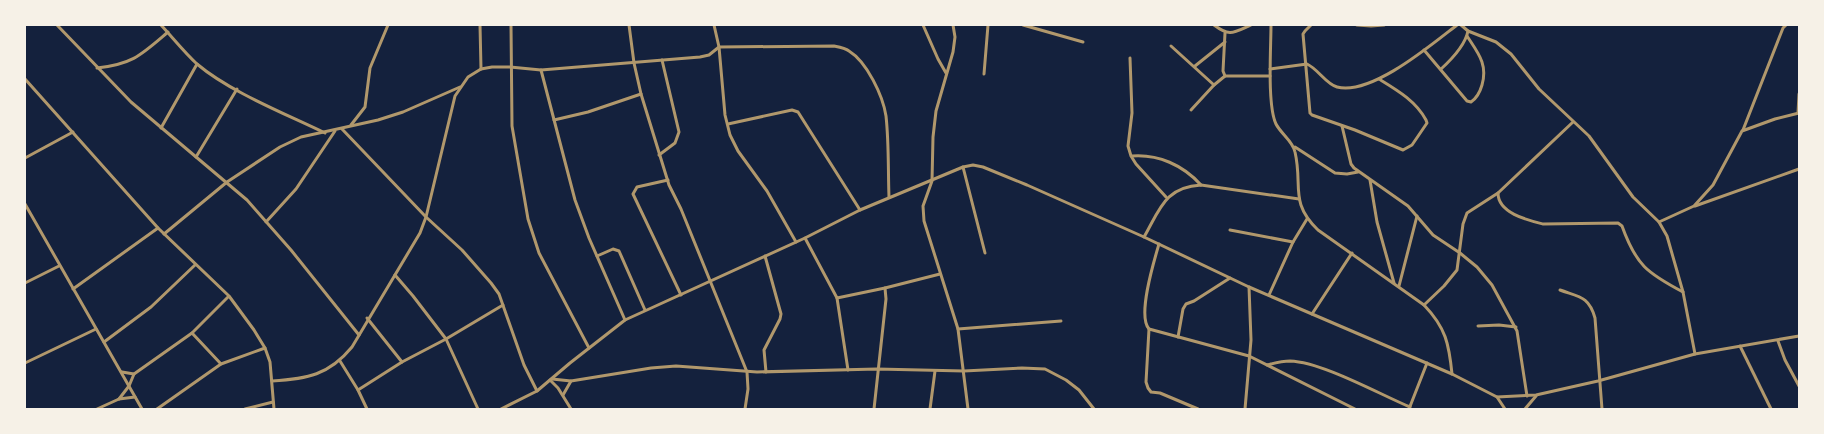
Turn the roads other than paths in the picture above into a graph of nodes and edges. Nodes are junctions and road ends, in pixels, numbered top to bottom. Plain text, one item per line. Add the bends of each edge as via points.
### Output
1 (57, 25) edge
2 (161, 25) edge
3 (388, 25) edge
4 (480, 25) edge
5 (511, 25) edge
6 (629, 25) edge
7 (714, 25) edge
8 (923, 25) edge
9 (953, 25) edge
10 (988, 25) edge
11 (1023, 25) edge
12 (1214, 25) edge
13 (1251, 25) edge
14 (1271, 25) edge
15 (1311, 25) edge
16 (1357, 25) edge
17 (1384, 25) edge
18 (1459, 25) edge
19 (1786, 25) edge
20 (1040, 27) edge
21 (1242, 27) edge
22 (1468, 31) junction
23 (168, 32) junction
24 (1225, 33) junction
25 (1467, 36) junction
26 (1083, 42) dead end
27 (1225, 42) junction
28 (1171, 46) dead end
29 (719, 47) junction
30 (1424, 50) junction
31 (1130, 58) dead end
32 (662, 60) junction
33 (634, 63) junction
34 (197, 64) junction
35 (1307, 64) junction
36 (1194, 66) junction
37 (510, 67) junction
38 (97, 68) junction
39 (1441, 68) junction
40 (481, 69) junction
41 (540, 70) junction
42 (1270, 70) junction
43 (946, 73) junction
44 (984, 74) dead end
45 (1225, 76) junction
46 (1270, 76) junction
47 (1379, 78) junction
48 (25, 79) edge
49 (1214, 84) junction
50 (460, 87) junction
51 (237, 90) junction
52 (641, 94) junction
53 (1799, 94) edge
54 (1191, 110) dead end
55 (1798, 113) edge
56 (554, 120) junction
57 (1574, 122) junction
58 (728, 124) junction
59 (350, 126) junction
60 (1342, 126) junction
61 (161, 128) junction
62 (342, 129) junction
63 (335, 130) junction
64 (1742, 131) junction
65 (73, 132) junction
66 (325, 133) junction
67 (1294, 147) junction
68 (659, 155) junction
69 (1131, 156) junction
70 (196, 157) junction
71 (25, 158) edge
72 (963, 167) junction
73 (1799, 169) edge
74 (1358, 172) junction
75 (1370, 179) junction
76 (668, 180) junction
77 (932, 181) junction
78 (227, 182) junction
79 (1201, 185) junction
80 (1498, 193) junction
81 (889, 197) junction
82 (1166, 198) junction
83 (1298, 199) junction
84 (26, 206) edge
85 (1694, 206) junction
86 (860, 210) junction
87 (1418, 216) junction
88 (426, 217) junction
89 (1307, 219) junction
90 (266, 222) junction
91 (1658, 222) junction
92 (158, 228) junction
93 (1230, 230) dead end
94 (164, 234) junction
95 (1144, 237) junction
96 (805, 238) junction
97 (796, 242) junction
98 (1293, 242) junction
99 (1159, 244) junction
100 (985, 253) dead end
101 (1460, 253) junction
102 (1352, 254) junction
103 (597, 256) junction
104 (766, 256) junction
105 (195, 265) junction
106 (59, 266) junction
107 (940, 274) junction
108 (395, 275) junction
109 (1231, 278) junction
110 (710, 281) junction
111 (25, 282) edge
112 (1395, 283) junction
113 (1398, 286) junction
114 (1250, 287) junction
115 (885, 288) junction
116 (73, 289) junction
117 (1560, 290) dead end
118 (1683, 292) junction
119 (681, 295) junction
120 (1269, 295) junction
121 (229, 296) junction
122 (837, 298) junction
123 (503, 305) junction
124 (1424, 305) junction
125 (645, 310) junction
126 (1312, 314) junction
127 (367, 318) junction
128 (626, 320) junction
129 (1061, 322) dead end
130 (1478, 326) dead end
131 (1516, 327) junction
132 (96, 329) junction
133 (958, 329) junction
134 (1149, 329) junction
135 (192, 333) junction
136 (359, 335) junction
137 (1799, 336) edge
138 (1178, 337) junction
139 (446, 339) junction
140 (1778, 341) junction
141 (104, 342) junction
142 (1740, 346) junction
143 (265, 348) junction
144 (589, 348) junction
145 (1695, 354) junction
146 (1250, 356) junction
147 (340, 361) junction
148 (25, 362) edge
149 (402, 362) junction
150 (1426, 363) junction
151 (221, 364) junction
152 (1266, 366) junction
153 (877, 369) junction
154 (848, 370) junction
155 (935, 371) junction
156 (964, 371) junction
157 (121, 372) junction
158 (747, 372) junction
159 (766, 372) junction
160 (134, 374) junction
161 (1452, 374) junction
162 (551, 379) junction
163 (272, 381) junction
164 (571, 381) junction
165 (1598, 381) junction
166 (130, 386) junction
167 (1799, 386) edge
168 (358, 390) junction
169 (537, 391) junction
170 (562, 395) junction
171 (1536, 395) junction
172 (1527, 396) junction
173 (135, 397) junction
174 (119, 398) junction
175 (1497, 398) junction
176 (273, 402) junction
177 (1409, 408) edge
178 (97, 409) edge
179 (142, 409) edge
180 (157, 409) edge
181 (246, 409) edge
182 (274, 409) edge
183 (367, 409) edge
184 (478, 409) edge
185 (501, 409) edge
186 (571, 409) edge
187 (745, 409) edge
188 (874, 409) edge
189 (930, 409) edge
190 (968, 409) edge
191 (1094, 409) edge
192 (1198, 409) edge
193 (1245, 409) edge
194 (1356, 409) edge
195 (1505, 409) edge
196 (1526, 409) edge
197 (1602, 409) edge
198 (1771, 409) edge

1 - 38 street
2 - 23 street
3 - 59 street via 370,68 365,107
4 - 40 street
5 - 37 street
6 - 33 street
7 - 29 street
8 - 43 street
9 - 43 street via 953,52
10 - 44 street
11 - 20 street
12 - 24 street
13 - 21 street
14 - 42 street
15 - 35 street via 1303,34
16 - 17 street
18 - 22 street
18 - 30 street
19 - 64 street
20 - 26 street
21 - 24 street via 1231,34
22 - 25 street
22 - 57 street via 1505,49 1539,89
23 - 34 street
23 - 38 street via 138,57 118,65
24 - 27 street
25 - 39 street via 1452,59
25 - 39 street via 1484,67 1480,91 1474,100 1467,101
27 - 36 street
27 - 45 street
28 - 36 street
29 - 32 street via 709,55
29 - 58 street
29 - 81 street via 834,46 848,50 861,61 869,70 886,114
30 - 39 street
30 - 47 street
31 - 69 street via 1132,113 1128,146
32 - 33 street
32 - 68 street via 679,132 675,143
33 - 41 street
33 - 52 street
34 - 51 street
34 - 61 street
35 - 42 street
35 - 47 street via 1336,87 1354,88
35 - 60 street via 1310,113
36 - 49 street
37 - 40 street
37 - 41 street
37 - 144 street via 512,126 528,219 540,253
38 - 61 street
40 - 50 street
41 - 56 street
42 - 46 street
43 - 77 street via 936,111
45 - 46 street
45 - 49 street
46 - 67 street via 1276,124
47 - 60 street via 1413,103 1425,118 1427,123 1412,145 1403,150
48 - 65 street
49 - 54 street
50 - 59 street via 403,112
50 - 88 street via 455,96
51 - 66 street
51 - 70 street
52 - 56 street
52 - 68 street
53 - 55 street
55 - 64 street
56 - 103 street via 575,200
57 - 80 street
57 - 91 street via 1594,143 1633,197
58 - 86 street via 792,110 798,112
58 - 97 street via 738,151 767,191
59 - 62 street
60 - 74 street via 1351,164
61 - 70 street
62 - 63 street
62 - 88 street
63 - 66 street
63 - 90 street via 296,189
64 - 85 street via 1712,185
65 - 71 street
65 - 92 street
66 - 78 street via 301,137 280,147
67 - 74 street via 1334,173
67 - 83 street
68 - 76 street
69 - 79 street via 1149,156 1165,161 1192,175
69 - 82 street
70 - 78 street
72 - 77 street
72 - 95 street via 983,167
72 - 100 street
73 - 85 street
74 - 75 street
75 - 87 street
75 - 112 street via 1377,222
76 - 110 street
76 - 119 street via 636,187 633,194
77 - 81 street
77 - 107 street via 923,206 924,221
78 - 90 street
78 - 94 street
79 - 82 street via 1182,188
79 - 83 street
80 - 101 street via 1467,213
80 - 118 street via 1498,200 1504,208 1543,224 1618,223 1644,268
81 - 86 street
82 - 95 street
83 - 89 street
84 - 106 street
85 - 91 street
86 - 96 street
87 - 101 street via 1433,235
87 - 113 street
88 - 108 street
88 - 123 street via 491,283
89 - 98 street
89 - 102 street
90 - 136 street
91 - 118 street via 1667,236
92 - 94 street
92 - 116 street
93 - 98 street
94 - 105 street
95 - 99 street
96 - 97 street
96 - 122 street
97 - 104 street
98 - 120 street
99 - 109 street
99 - 134 street via 1148,281 1145,323
101 - 124 street via 1457,270
101 - 131 street via 1492,285
102 - 112 street
102 - 126 street
103 - 125 street via 613,249 618,251
103 - 128 street
104 - 110 street
104 - 159 street via 781,314 764,350
105 - 121 street
105 - 141 street via 151,307
106 - 111 street
106 - 116 street
107 - 115 street
107 - 133 street
108 - 127 street
108 - 139 street
109 - 114 street
109 - 138 street via 1186,304
110 - 119 street
110 - 158 street
112 - 113 street
113 - 124 street
114 - 120 street
114 - 146 street
115 - 122 street
115 - 153 street
116 - 132 street
117 - 165 street via 1586,300 1592,306
118 - 145 street
119 - 125 street
120 - 126 street
121 - 135 street
121 - 143 street
122 - 154 street
123 - 139 street
123 - 169 street via 524,365
124 - 161 street via 1445,333
125 - 128 street
126 - 150 street
127 - 136 street
127 - 149 street
128 - 144 street
129 - 133 street
130 - 131 street
131 - 172 street
132 - 141 street
132 - 148 street
133 - 156 street
134 - 138 street
134 - 192 street via 1148,388 1151,392
135 - 151 street
135 - 160 street
136 - 147 street
137 - 140 street
138 - 146 street
139 - 149 street
139 - 184 street
140 - 142 street
140 - 167 street
141 - 157 street
142 - 145 street
142 - 198 street
143 - 151 street
143 - 163 street
144 - 162 street
145 - 165 street
146 - 152 street
146 - 193 street
147 - 163 street via 305,378
147 - 168 street
149 - 168 street
150 - 161 street
150 - 177 street
151 - 180 street
152 - 177 street via 1292,361 1304,363 1335,373
152 - 194 street
153 - 154 street
153 - 155 street
153 - 188 street
154 - 159 street
155 - 156 street
155 - 189 street
156 - 190 street
156 - 191 street via 1044,369 1079,390
157 - 160 street
157 - 166 street
158 - 159 street
158 - 164 street via 668,367
158 - 187 street
160 - 166 street
161 - 175 street
162 - 164 street
162 - 169 street
162 - 170 street
163 - 176 street
164 - 170 street
165 - 171 street
165 - 197 street
166 - 173 street
166 - 174 street
168 - 183 street
169 - 185 street
170 - 186 street
171 - 172 street
171 - 196 street
172 - 175 street
173 - 174 street
173 - 179 street
174 - 178 street
175 - 195 street
176 - 181 street
176 - 182 street

